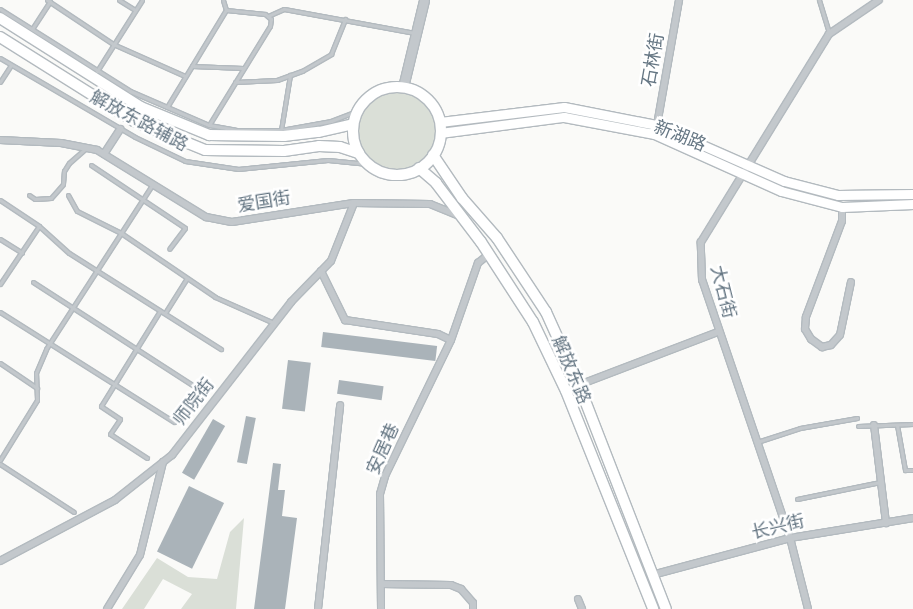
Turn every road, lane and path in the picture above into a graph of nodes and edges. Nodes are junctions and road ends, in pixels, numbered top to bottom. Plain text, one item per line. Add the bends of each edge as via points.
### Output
1 (49, 0) edge
2 (119, 0) edge
3 (142, 0) edge
4 (223, 0) edge
5 (424, 0) edge
6 (679, 0) edge
7 (819, 0) edge
8 (879, 0) edge
9 (0, 9) edge
10 (136, 10) junction
11 (226, 10) junction
12 (268, 16) junction
13 (0, 18) edge
14 (345, 19) junction
15 (32, 30) junction
16 (416, 33) junction
17 (829, 34) junction
18 (0, 37) edge
19 (113, 44) junction
20 (0, 58) edge
21 (11, 65) junction
22 (191, 66) junction
23 (243, 68) junction
24 (97, 71) junction
25 (290, 75) junction
26 (185, 76) junction
27 (0, 82) edge
28 (235, 82) junction
29 (403, 87) junction
30 (167, 107) junction
31 (357, 111) junction
32 (440, 122) junction
33 (353, 124) junction
34 (209, 125) junction
35 (656, 125) junction
36 (120, 129) junction
37 (281, 130) junction
38 (440, 133) junction
39 (0, 140) edge
40 (88, 147) junction
41 (359, 153) junction
42 (104, 154) junction
43 (433, 155) junction
44 (368, 164) junction
45 (747, 164) junction
46 (91, 165) dead end
47 (419, 168) junction
48 (742, 173) junction
49 (152, 184) junction
50 (913, 194) edge
51 (29, 195) dead end
52 (68, 195) dead end
53 (143, 198) junction
54 (0, 200) edge
55 (354, 203) junction
56 (913, 204) edge
57 (842, 207) junction
58 (461, 216) junction
59 (39, 226) junction
60 (121, 233) junction
61 (0, 239) edge
62 (169, 249) dead end
63 (22, 253) junction
64 (489, 254) junction
65 (96, 271) junction
66 (321, 271) junction
67 (187, 278) junction
68 (32, 282) dead end
69 (851, 282) dead end
70 (0, 284) edge
71 (72, 308) junction
72 (160, 311) junction
73 (0, 312) edge
74 (165, 313) junction
75 (275, 323) junction
76 (718, 332) junction
77 (451, 340) junction
78 (48, 344) junction
79 (136, 348) junction
80 (221, 349) dead end
81 (0, 363) edge
82 (113, 384) junction
83 (579, 385) junction
84 (37, 388) junction
85 (200, 390) dead end
86 (340, 405) dead end
87 (857, 418) dead end
88 (174, 422) dead end
89 (896, 424) junction
90 (913, 424) edge
91 (874, 425) junction
92 (858, 426) dead end
93 (757, 442) junction
94 (147, 458) dead end
95 (0, 460) edge
96 (163, 462) junction
97 (0, 464) edge
98 (913, 470) edge
99 (881, 482) junction
100 (797, 498) dead end
101 (74, 512) dead end
102 (913, 518) edge
103 (886, 523) junction
104 (790, 538) junction
105 (0, 561) edge
106 (652, 575) junction
107 (381, 584) junction
108 (578, 599) dead end
109 (107, 609) edge
110 (318, 609) edge
111 (381, 609) edge
112 (473, 609) edge
113 (582, 609) edge
114 (653, 609) edge
115 (666, 609) edge
116 (808, 609) edge

1 - 15 lane
1 - 19 lane
2 - 10 lane
3 - 10 lane
4 - 11 lane
5 - 16 street
6 - 35 street, 石林街
7 - 17 lane
8 - 17 street, 大石街
9 - 15 lane, 解放东路辅路
10 - 19 lane
11 - 12 lane
11 - 22 lane
12 - 14 lane via 284,9
12 - 23 lane via 270,26
13 - 33 main road via 141,107 208,135 284,136
14 - 16 lane
14 - 25 lane via 331,54
15 - 24 lane, 解放东路辅路
16 - 29 street
17 - 45 street, 大石街
18 - 41 main road via 134,121 205,150 284,151 320,146 340,147
19 - 24 lane
19 - 26 lane
20 - 21 lane, 解放东路辅路
21 - 27 lane
21 - 36 lane, 解放东路辅路
22 - 23 lane
22 - 26 lane
23 - 28 lane
24 - 30 lane, 解放东路辅路 via 130,92
25 - 28 lane via 277,80
25 - 37 lane
26 - 30 lane
28 - 34 lane
29 - 31 main road via 376,92
29 - 32 main road via 427,99
30 - 34 lane, 解放东路辅路
31 - 33 main road
31 - 37 lane, 解放东路辅路 via 331,121
32 - 35 main road, 新湖路 via 564,107
32 - 38 main road
33 - 41 main road via 353,137
34 - 37 lane, 解放东路辅路 via 236,130
35 - 45 main road, 新湖路
36 - 42 street
36 - 44 lane, 解放东路辅路 via 185,161 229,168 328,160
38 - 43 main road
38 - 48 main road, 新湖路 via 564,117 654,134
39 - 40 street, 爱国街 via 15,138
40 - 42 street, 爱国街
40 - 51 lane via 69,163 64,171 63,184 51,198 35,199
41 - 44 main road
42 - 49 street, 爱国街
43 - 47 main road
43 - 83 main road, 解放东路 via 462,198 498,238 546,312
44 - 47 main road via 392,174
45 - 48 street, 大石街
45 - 50 main road, 新湖路 via 784,182 838,195
46 - 53 lane
47 - 58 main road, 解放东路 via 436,183
48 - 57 main road, 新湖路 via 781,191
48 - 76 street, 大石街 via 701,242 702,280
49 - 53 lane
49 - 55 street, 爱国街 via 206,218 232,222
52 - 60 lane via 77,211
53 - 60 lane
53 - 62 lane via 185,228
54 - 59 lane
55 - 58 street, 爱国街 via 430,204
55 - 66 street, 师院街 via 331,261
56 - 57 main road, 新湖路
57 - 69 street via 842,221 806,317 805,329 811,339 822,347 831,345 840,335
58 - 64 main road, 解放东路
59 - 63 lane
59 - 65 lane via 59,245
60 - 65 lane
60 - 67 lane
61 - 63 lane
63 - 70 lane
64 - 77 street, 安居巷 via 478,264
64 - 114 main road, 解放东路 via 532,322 566,391
65 - 71 lane
65 - 72 lane
66 - 75 street, 师院街
66 - 77 street via 345,320 438,334
67 - 74 lane
67 - 75 lane via 215,297
68 - 71 lane
71 - 78 lane
71 - 79 lane
72 - 74 lane
72 - 79 lane
73 - 78 lane
74 - 80 lane
75 - 96 street, 师院街 via 172,455
76 - 83 street
76 - 93 street, 大石街
77 - 107 street, 安居巷 via 385,476 380,494
78 - 82 lane
78 - 84 lane via 36,373
79 - 82 lane
79 - 85 lane
81 - 84 lane
82 - 88 lane
82 - 94 lane via 101,406 120,419 110,434
83 - 106 main road, 解放东路
84 - 95 lane via 37,400
86 - 110 street
87 - 93 lane via 800,428
89 - 90 lane
89 - 91 lane
89 - 98 lane via 905,470
91 - 92 lane
91 - 99 street
93 - 104 street, 大石街
96 - 105 street, 师院街 via 115,500
96 - 109 street via 140,555
97 - 101 lane
99 - 100 lane
99 - 103 street
102 - 103 street, 长兴街
103 - 104 street, 长兴街
104 - 106 street, 长兴街
104 - 116 street, 大石街
106 - 115 main road, 解放东路
107 - 111 street, 安居巷
107 - 112 street via 451,584 461,589 473,603
108 - 113 street

